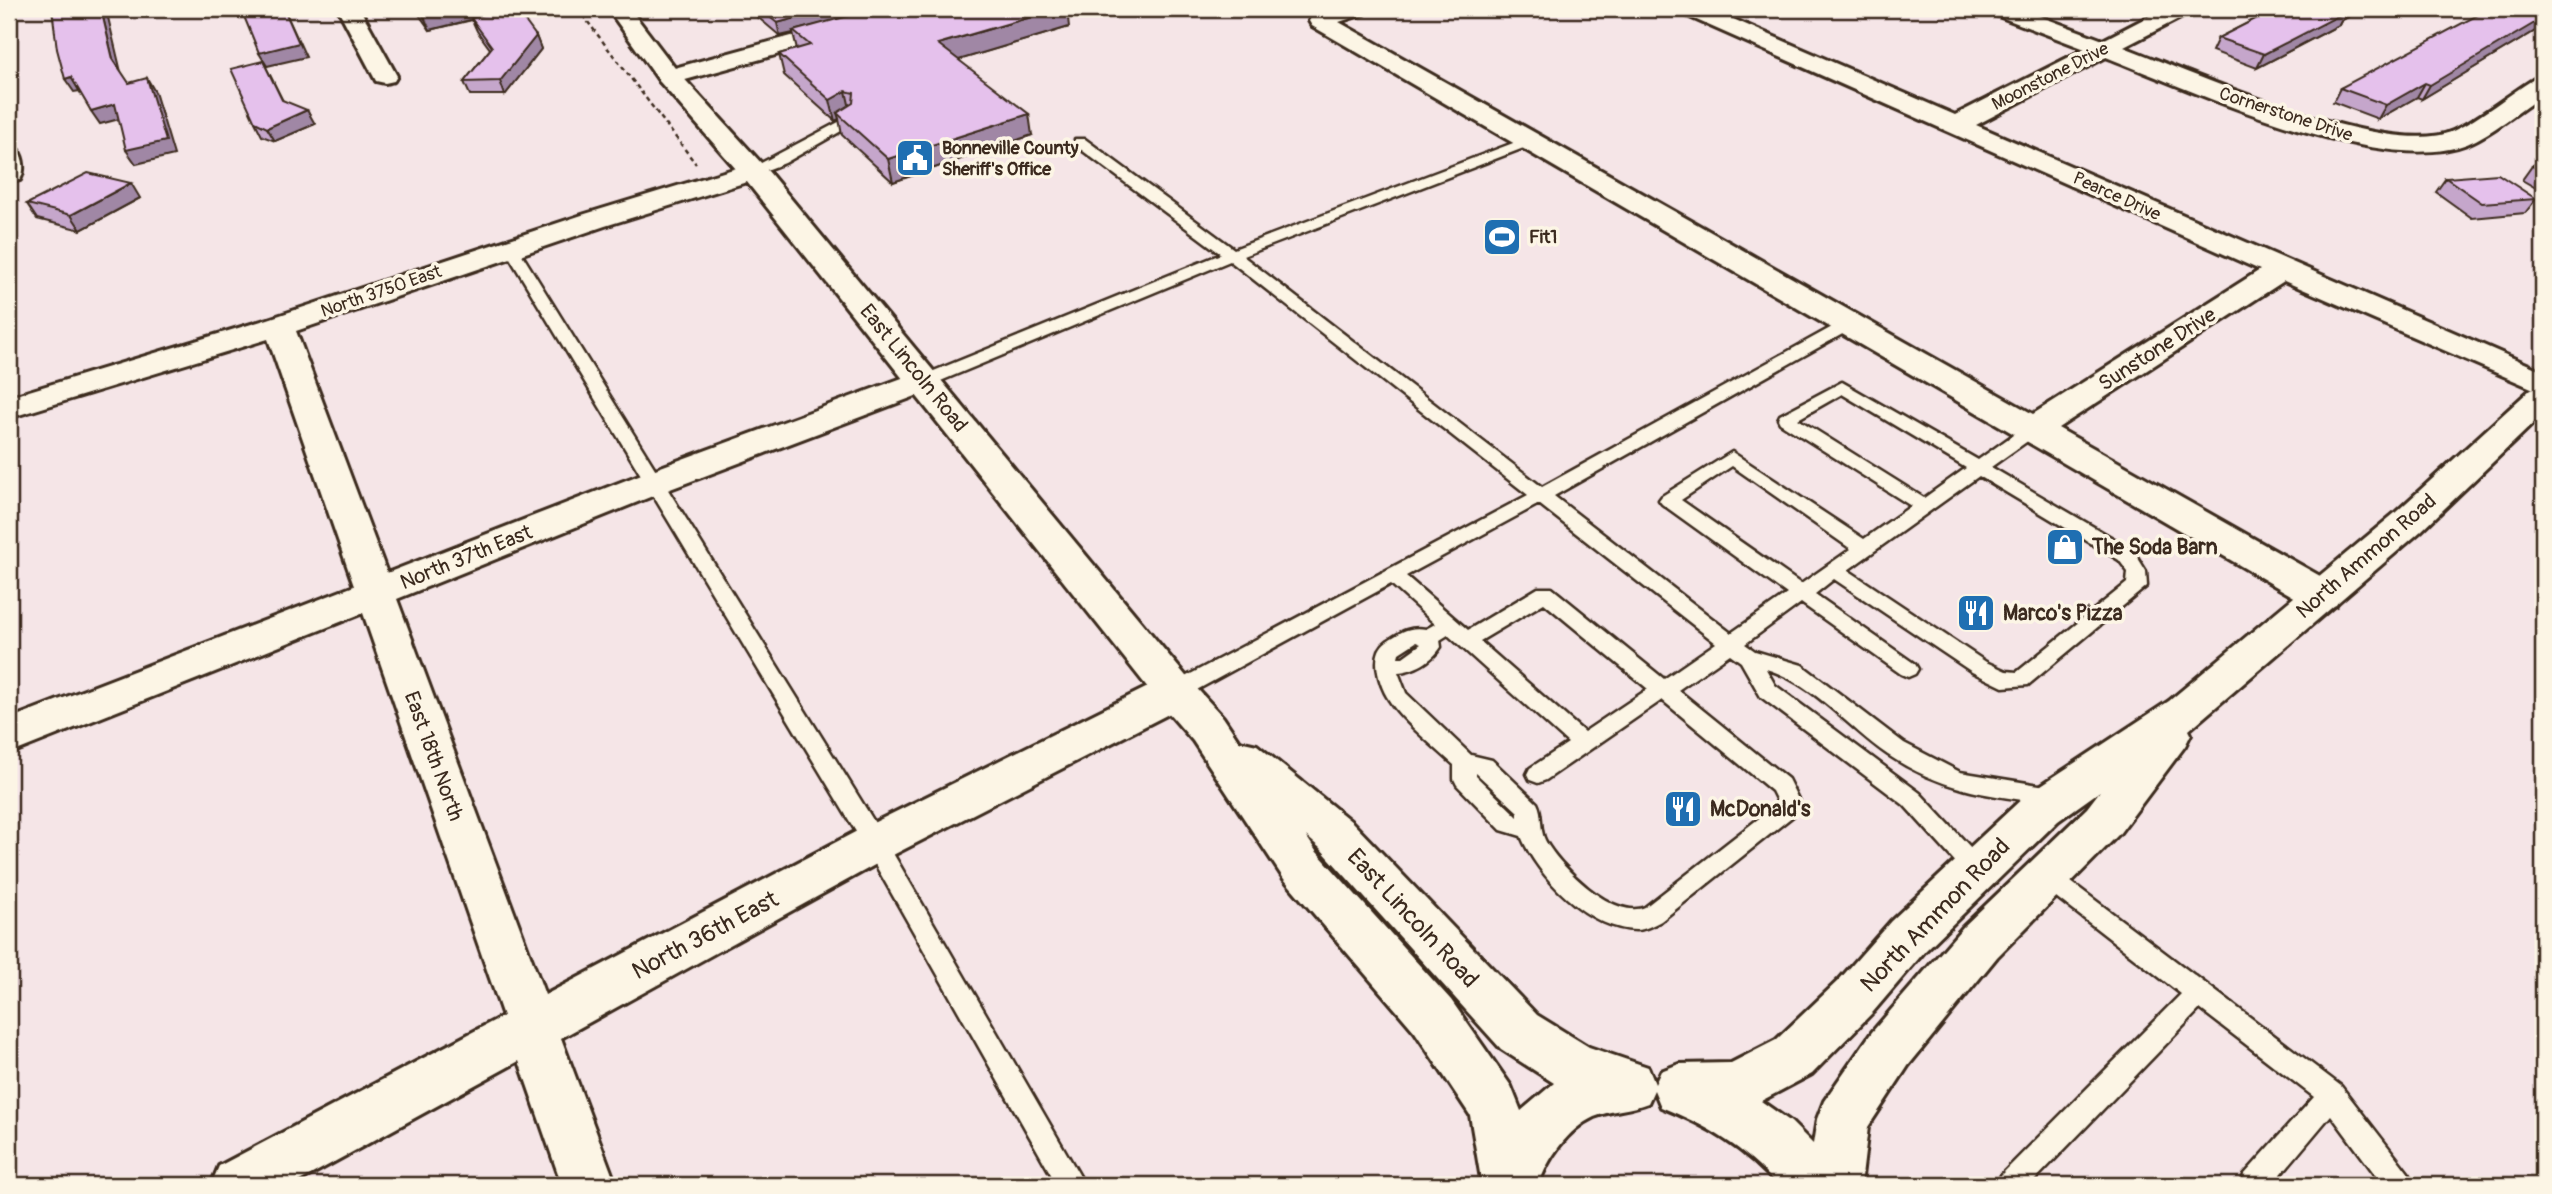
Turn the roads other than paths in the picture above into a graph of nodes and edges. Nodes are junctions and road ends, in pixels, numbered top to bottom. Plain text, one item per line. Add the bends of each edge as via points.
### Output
1 (349, 9) edge
2 (619, 9) edge
3 (915, 9) edge
4 (1356, 9) edge
5 (1691, 9) edge
6 (2001, 9) edge
7 (2180, 9) edge
8 (2104, 48) junction
9 (385, 76) dead end
10 (669, 77) junction
11 (2543, 84) edge
12 (852, 120) edge
13 (1958, 124) junction
14 (1530, 141) junction
15 (1080, 142) dead end
16 (753, 171) junction
17 (511, 248) junction
18 (1232, 255) junction
19 (2282, 269) junction
20 (1849, 324) junction
21 (279, 326) junction
22 (925, 381) junction
23 (2543, 383) edge
24 (2543, 396) edge
25 (9, 408) edge
26 (2033, 429) junction
27 (1979, 470) junction
28 (652, 482) junction
29 (1540, 496) junction
30 (1924, 506) junction
31 (1865, 549) junction
32 (1834, 570) junction
33 (1393, 575) junction
34 (375, 594) junction
35 (1801, 594) junction
36 (2322, 595) junction
37 (1450, 624) junction
38 (1467, 640) junction
39 (1739, 651) junction
40 (1908, 669) dead end
41 (1665, 688) junction
42 (1175, 692) junction
43 (2184, 712) junction
44 (1208, 729) junction
45 (9, 737) edge
46 (1583, 744) junction
47 (1538, 774) dead end
48 (2061, 795) junction
49 (875, 844) junction
50 (1977, 870) junction
51 (2046, 877) junction
52 (2199, 993) junction
53 (532, 1028) junction
54 (1655, 1087) junction
55 (2332, 1095) junction
56 (238, 1185) edge
57 (589, 1185) edge
58 (1072, 1185) edge
59 (1510, 1185) edge
60 (1810, 1185) edge
61 (1834, 1185) edge
62 (2011, 1185) edge
63 (2254, 1185) edge
64 (2400, 1185) edge

1 - 9 street
2 - 10 street, East Lincoln Road
3 - 10 street
4 - 14 street via 1320,21
5 - 13 street, Pearce Drive
6 - 8 street, Cornerstone Drive
7 - 8 street, Moonstone Drive
8 - 11 street, Cornerstone Drive via 2285,117 2361,138 2423,145 2459,138
8 - 13 street, Moonstone Drive
10 - 16 street, East Lincoln Road
12 - 16 lane
13 - 19 street, Pearce Drive
14 - 18 lane
14 - 20 street
15 - 18 lane
16 - 17 street, North 3750 East
16 - 22 street, East Lincoln Road
17 - 21 street, North 3750 East
17 - 28 lane
18 - 22 lane
18 - 29 lane
19 - 23 street, Pearce Drive
19 - 26 street, Sunstone Drive
20 - 26 street
20 - 29 lane
21 - 25 street, North 3750 East
21 - 34 street, East 18th North
22 - 28 street, North 37th East
22 - 42 street, East Lincoln Road
24 - 36 street, North Ammon Road
26 - 27 lane
26 - 36 street
27 - 30 lane
27 - 30 lane via 1842,387 1786,419
27 - 32 lane via 2126,555 2137,571 2137,586 2021,680 2003,679 1979,667
28 - 34 street, North 37th East
28 - 49 lane
29 - 33 lane
29 - 39 lane
30 - 31 lane
31 - 32 lane
31 - 35 lane via 1732,458 1668,500
32 - 35 lane
33 - 37 lane
33 - 42 lane
34 - 45 street, North 37th East
34 - 53 street, East 18th North
35 - 39 lane
35 - 40 lane
36 - 43 street, North Ammon Road
37 - 38 lane
37 - 41 lane via 1429,636 1432,647 1408,664 1386,666 1397,697 1465,762 1465,779 1508,823 1530,830 1549,865 1572,888 1605,911 1639,920 1653,914 1785,810 1788,800 1780,785
38 - 41 lane via 1545,593
38 - 46 lane
39 - 41 lane
39 - 48 lane via 1795,670 1896,749 1956,780
39 - 50 lane via 1768,691 1912,799
41 - 46 lane
42 - 44 street, East Lincoln Road
42 - 49 street, North 36th East
43 - 48 street, North Ammon Road
43 - 51 street, North Ammon Road via 2103,821
44 - 54 street, East Lincoln Road via 1336,835 1519,1032 1576,1068
44 - 59 street, East Lincoln Road via 1300,865 1433,1016 1493,1104
46 - 47 lane
48 - 50 street, North Ammon Road
49 - 53 street, North 36th East
49 - 58 lane
50 - 54 street, North Ammon Road via 1794,1057 1731,1088
51 - 52 lane
51 - 61 street, North Ammon Road via 1980,942 1890,1049 1843,1119
52 - 55 lane
52 - 62 lane
53 - 56 street, North 36th East
53 - 57 street, East 18th North
54 - 59 street via 1585,1095 1544,1123 1516,1165
54 - 60 street via 1728,1108 1772,1140
55 - 63 lane
55 - 64 lane

